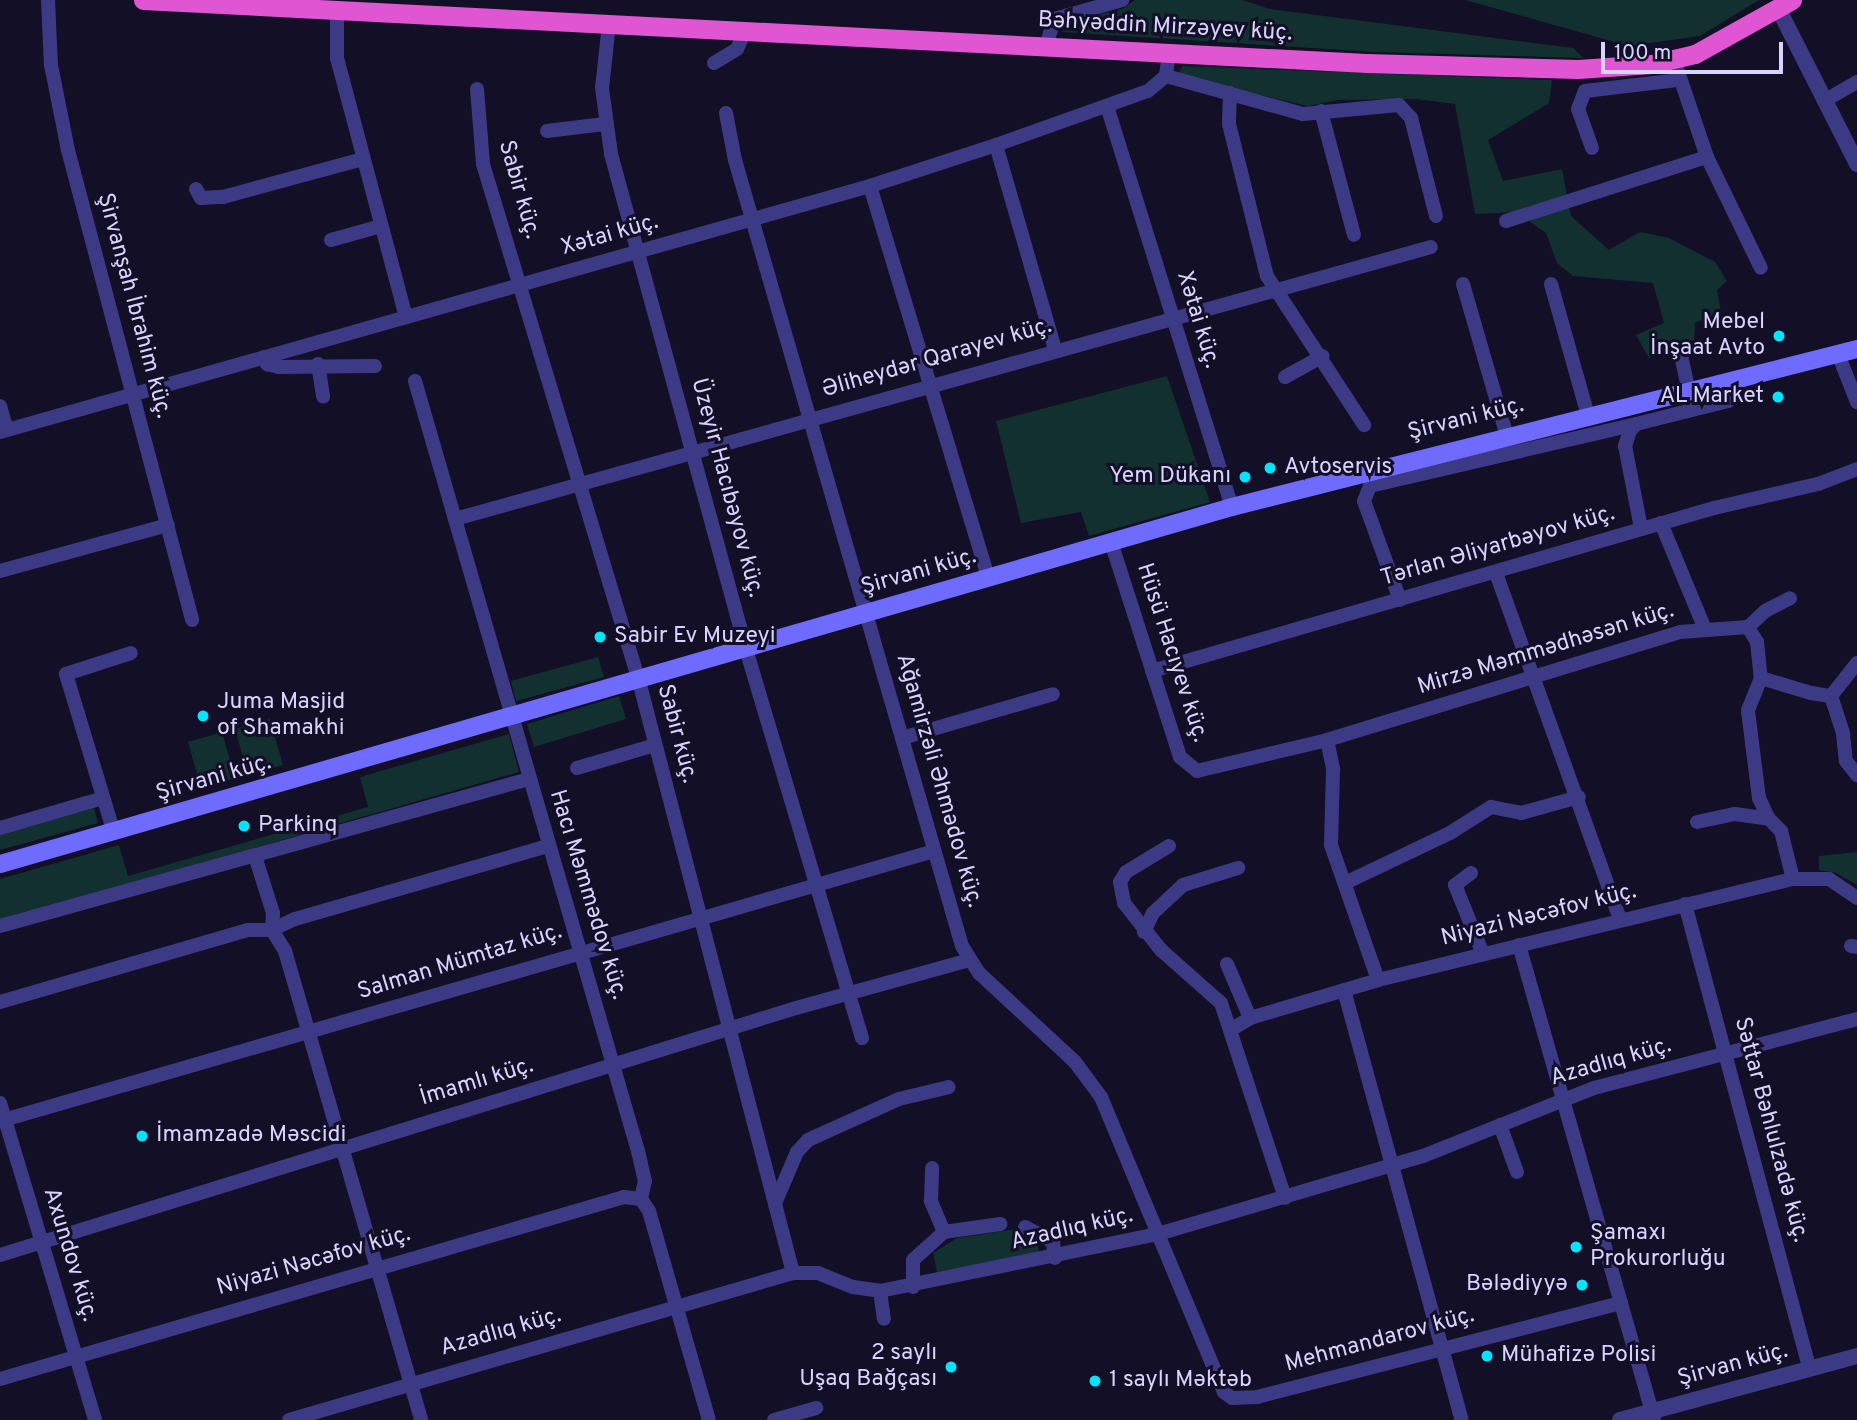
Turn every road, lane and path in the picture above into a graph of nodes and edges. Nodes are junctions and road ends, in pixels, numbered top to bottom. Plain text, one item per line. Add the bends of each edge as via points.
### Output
1 (48, 0) edge
2 (143, 0) edge
3 (1122, 0) edge
4 (1785, 4) edge
5 (337, 10) junction
6 (609, 24) junction
7 (745, 31) junction
8 (1046, 46) junction
9 (1169, 53) junction
10 (1674, 60) junction
11 (714, 63) dead end
12 (1167, 76) junction
13 (1679, 80) junction
14 (1857, 82) edge
15 (477, 89) dead end
16 (1230, 93) junction
17 (1824, 101) junction
18 (1107, 106) junction
19 (1321, 111) junction
20 (726, 113) dead end
21 (605, 124) junction
22 (547, 131) dead end
23 (996, 145) junction
24 (1592, 149) dead end
25 (1707, 157) junction
26 (363, 159) junction
27 (1857, 164) edge
28 (870, 186) junction
29 (196, 188) dead end
30 (1436, 216) dead end
31 (752, 219) junction
32 (1506, 221) dead end
33 (381, 226) junction
34 (1354, 235) dead end
35 (331, 240) dead end
36 (1431, 247) dead end
37 (638, 251) junction
38 (1761, 268) dead end
39 (522, 284) junction
40 (1463, 284) dead end
41 (1551, 284) dead end
42 (1274, 291) junction
43 (406, 317) junction
44 (1173, 319) junction
45 (1055, 349) junction
46 (1857, 349) edge
47 (1680, 351) dead end
48 (1838, 354) junction
49 (1323, 356) junction
50 (264, 358) junction
51 (318, 364) junction
52 (375, 366) dead end
53 (1285, 377) dead end
54 (415, 381) dead end
55 (1738, 381) junction
56 (932, 385) junction
57 (1689, 393) junction
58 (133, 395) junction
59 (323, 397) dead end
60 (1857, 402) edge
61 (0, 406) edge
62 (1588, 416) junction
63 (809, 419) junction
64 (1636, 424) junction
65 (1364, 425) dead end
66 (3, 431) edge
67 (1507, 436) junction
68 (694, 451) junction
69 (1857, 469) edge
70 (582, 482) junction
71 (1232, 507) junction
72 (455, 519) junction
73 (1661, 523) junction
74 (168, 525) junction
75 (1641, 528) junction
76 (1111, 542) junction
77 (0, 571) edge
78 (1496, 573) junction
79 (988, 578) junction
80 (1790, 598) dead end
81 (1399, 600) junction
82 (866, 613) junction
83 (192, 620) dead end
84 (1748, 627) junction
85 (1705, 629) junction
86 (746, 649) junction
87 (131, 653) dead end
88 (1857, 663) edge
89 (1152, 671) junction
90 (1532, 678) junction
91 (1761, 678) junction
92 (639, 681) junction
93 (1054, 694) dead end
94 (1831, 696) junction
95 (512, 718) junction
96 (902, 738) junction
97 (1327, 740) junction
98 (655, 745) junction
99 (578, 768) dead end
100 (1197, 771) joint
101 (1857, 775) edge
102 (529, 779) junction
103 (1579, 797) junction
104 (103, 798) junction
105 (1769, 819) junction
106 (1697, 822) dead end
107 (0, 828) edge
108 (114, 833) junction
109 (548, 846) junction
110 (1169, 846) dead end
111 (934, 851) junction
112 (255, 856) junction
113 (0, 864) edge
114 (1238, 868) dead end
115 (1471, 873) dead end
116 (1793, 879) junction
117 (1345, 883) junction
118 (816, 886) junction
119 (1857, 898) edge
120 (1685, 904) junction
121 (702, 918) junction
122 (1620, 920) junction
123 (0, 926) edge
124 (272, 930) junction
125 (1144, 932) junction
126 (1519, 945) junction
127 (580, 951) junction
128 (1483, 954) junction
129 (969, 960) junction
130 (1227, 964) dead end
131 (1378, 980) junction
132 (1344, 990) junction
133 (850, 992) junction
134 (0, 1002) edge
135 (1250, 1018) junction
136 (1857, 1019) edge
137 (731, 1029) junction
138 (1232, 1029) junction
139 (308, 1032) junction
140 (862, 1038) dead end
141 (1727, 1054) junction
142 (613, 1065) junction
143 (949, 1087) dead end
144 (1562, 1099) junction
145 (0, 1103) edge
146 (2, 1120) edge
147 (1500, 1125) junction
148 (341, 1148) junction
149 (1392, 1166) junction
150 (932, 1168) dead end
151 (1517, 1172) dead end
152 (1285, 1198) junction
153 (641, 1199) junction
154 (776, 1201) junction
155 (1000, 1224) dead end
156 (1025, 1227) dead end
157 (944, 1232) junction
158 (1158, 1234) junction
159 (41, 1242) junction
160 (0, 1255) edge
161 (1055, 1258) junction
162 (376, 1267) junction
163 (793, 1273) junction
164 (913, 1287) junction
165 (880, 1291) junction
166 (1620, 1303) junction
167 (676, 1305) junction
168 (884, 1320) dead end
169 (1442, 1349) junction
170 (76, 1356) junction
171 (1857, 1356) edge
172 (1809, 1368) junction
173 (0, 1379) edge
174 (410, 1384) junction
175 (1232, 1398) joint
176 (816, 1408) dead end
177 (1653, 1416) edge
178 (95, 1420) edge
179 (289, 1420) edge
180 (421, 1420) edge
181 (709, 1420) edge
182 (774, 1420) edge
183 (1462, 1420) edge
184 (1620, 1420) edge

1 - 58 street, Şirvanşah İbrahim küç. via 51,65 68,150
2 - 5 highway, Bəhyəddin Mirzəyev küç.
3 - 8 street via 1054,19
4 - 10 highway, Bəhyəddin Mirzəyev küç. via 1713,46
4 - 17 street
5 - 6 highway, Bəhyəddin Mirzəyev küç.
5 - 26 street via 335,47
6 - 7 highway, Bəhyəddin Mirzəyev küç.
6 - 21 street, Üzeyir Hacıbəyov küç. via 602,88
7 - 8 highway, Bəhyəddin Mirzəyev küç.
7 - 11 street via 737,49
8 - 9 highway, Bəhyəddin Mirzəyev küç.
9 - 10 highway, Bəhyəddin Mirzəyev küç. via 1578,69
9 - 12 street
10 - 13 street
12 - 16 street
12 - 18 street, Xətai küç. via 1148,91
13 - 24 street via 1585,91 1578,108
13 - 25 street
14 - 17 street
15 - 39 street, Sabir küç. via 483,164
16 - 19 street via 1303,114
16 - 42 street via 1229,124 1261,258
17 - 27 street
18 - 23 street, Xətai küç.
18 - 44 street, Xətai küç.
19 - 30 street via 1388,104 1406,110
19 - 34 street
20 - 31 street, Ağamirzəli Əhmədov küç.
21 - 22 street
21 - 37 street, Üzeyir Hacıbəyov küç.
23 - 28 street, Xətai küç.
23 - 45 street
25 - 32 street
25 - 38 street
26 - 29 street via 223,197 201,198
26 - 33 street
28 - 31 street, Xətai küç.
28 - 56 street
31 - 37 street, Xətai küç.
31 - 63 street, Ağamirzəli Əhmədov küç.
33 - 35 street
33 - 43 street
36 - 42 street, Əliheydər Qarayev küç.
37 - 39 street, Xətai küç.
37 - 68 street, Üzeyir Hacıbəyov küç.
39 - 43 street, Xətai küç.
39 - 70 street, Sabir küç.
40 - 67 street
41 - 62 street
42 - 44 street, Əliheydər Qarayev küç.
42 - 49 street
43 - 50 street, Xətai küç.
44 - 45 street, Əliheydər Qarayev küç.
44 - 71 street, Xətai küç.
45 - 56 street, Əliheydər Qarayev küç.
46 - 48 main road, Şirvani küç.
47 - 57 street
48 - 55 main road, Şirvani küç.
48 - 60 street
49 - 53 street
49 - 65 street
50 - 51 street via 267,364 279,367
50 - 58 street, Xətai küç.
51 - 52 street
51 - 59 street
54 - 72 street, Hacı Məmmədov küç.
55 - 57 main road, Şirvani küç.
55 - 64 street via 1735,395 1719,405
56 - 63 street, Əliheydər Qarayev küç.
56 - 79 street
57 - 62 main road, Şirvani küç.
58 - 66 street, Xətai küç.
58 - 74 street, Şirvanşah İbrahim küç.
61 - 66 street
62 - 67 main road, Şirvani küç.
63 - 68 street, Əliheydər Qarayev küç.
63 - 82 street, Ağamirzəli Əhmədov küç.
64 - 75 street via 1625,446
64 - 81 street via 1370,486 1364,501
67 - 71 main road, Şirvani küç.
68 - 70 street, Əliheydər Qarayev küç.
68 - 86 street, Üzeyir Hacıbəyov küç.
69 - 73 street, Tərlan Əliyarbəyov küç. via 1807,487
70 - 72 street, Əliheydər Qarayev küç.
70 - 92 street, Sabir küç.
71 - 76 main road, Şirvani küç.
72 - 95 street, Hacı Məmmədov küç.
73 - 75 street, Tərlan Əliyarbəyov küç.
73 - 85 street
74 - 77 street
74 - 83 street, Şirvanşah İbrahim küç.
75 - 78 street, Tərlan Əliyarbəyov küç.
76 - 79 main road, Şirvani küç.
76 - 89 street, Hüsü Hacıyev küç.
78 - 81 street, Tərlan Əliyarbəyov küç.
78 - 90 street
79 - 82 main road, Şirvani küç.
80 - 84 street via 1765,611
81 - 89 street, Tərlan Əliyarbəyov küç.
82 - 86 main road, Şirvani küç.
82 - 96 street, Ağamirzəli Əhmədov küç.
84 - 85 street, Mirzə Məmmədhəsən küç.
84 - 91 street via 1757,642
85 - 90 street, Mirzə Məmmədhəsən küç. via 1635,643
86 - 92 main road, Şirvani küç.
86 - 118 street, Üzeyir Hacıbəyov küç.
87 - 104 street via 66,674
88 - 94 street
89 - 100 street, Hüsü Hacıyev küç. via 1180,757
90 - 97 street, Mirzə Məmmədhəsən küç.
90 - 103 street
91 - 94 street
91 - 105 street via 1748,711 1759,798
92 - 95 main road, Şirvani küç.
92 - 98 street, Sabir küç.
93 - 96 street
94 - 101 street via 1846,761
95 - 102 street, Hacı Məmmədov küç.
95 - 108 main road, Şirvani küç.
96 - 111 street, Ağamirzəli Əhmədov küç.
97 - 100 street, Mirzə Məmmədhəsən küç.
97 - 117 street via 1333,769 1331,845
98 - 99 street
98 - 121 street, Sabir küç.
102 - 109 street, Hacı Məmmədov küç.
102 - 112 street
103 - 117 street via 1521,813 1491,807 1458,829
103 - 122 street
104 - 107 street
104 - 108 street
105 - 106 street via 1735,814
105 - 116 street via 1781,831
108 - 113 main road, Şirvani küç.
109 - 124 street via 295,919
109 - 127 street, Hacı Məmmədov küç.
110 - 125 street via 1136,862 1120,881 1124,903
111 - 118 street, Salman Mümtaz küç.
111 - 129 street, Ağamirzəli Əhmədov küç.
112 - 123 street
112 - 124 street via 273,913
114 - 125 street via 1183,885 1153,913
115 - 128 street via 1455,886
116 - 119 street, Niyazi Nəcəfov küç. via 1829,879
116 - 120 street, Niyazi Nəcəfov küç.
117 - 131 street
118 - 121 street, Salman Mümtaz küç.
118 - 133 street, Üzeyir Hacıbəyov küç.
120 - 122 street, Niyazi Nəcəfov küç.
120 - 141 street, Səttar Bəhlulzadə küç.
121 - 127 street, Salman Mümtaz küç.
121 - 137 street, Sabir küç.
122 - 126 street, Niyazi Nəcəfov küç.
124 - 134 street via 248,930
124 - 139 street via 285,951
125 - 138 street via 1214,994
126 - 128 street, Niyazi Nəcəfov küç.
126 - 144 street
127 - 139 street, Salman Mümtaz küç.
127 - 142 street, Hacı Məmmədov küç.
128 - 131 street, Niyazi Nəcəfov küç.
129 - 133 street, İmamlı küç.
129 - 158 street, Ağamirzəli Əhmədov küç. via 1063,1049 1093,1084
130 - 135 street
131 - 132 street, Niyazi Nəcəfov küç.
132 - 135 street, Niyazi Nəcəfov küç.
132 - 149 street
133 - 137 street, İmamlı küç.
133 - 140 street, Üzeyir Hacıbəyov küç.
135 - 138 street, Niyazi Nəcəfov küç.
136 - 141 street, Azadlıq küç.
137 - 142 street, İmamlı küç.
137 - 154 street, Sabir küç.
138 - 152 street
139 - 146 street, Salman Mümtaz küç.
139 - 148 street
141 - 144 street, Azadlıq küç.
141 - 172 street, Səttar Bəhlulzadə küç.
142 - 148 street, İmamlı küç.
142 - 153 street, Hacı Məmmədov küç. via 645,1181
143 - 154 street via 899,1099 808,1140 797,1152
144 - 147 street, Azadlıq küç.
144 - 166 street
145 - 146 street, Axundov küç.
146 - 159 street, Axundov küç.
147 - 149 street, Azadlıq küç.
147 - 151 street
148 - 159 street, İmamlı küç.
148 - 162 street
149 - 152 street, Azadlıq küç.
149 - 169 street
150 - 157 street via 931,1201
152 - 158 street, Azadlıq küç.
153 - 162 street, Niyazi Nəcəfov küç. via 624,1197
153 - 167 street, Hacı Məmmədov küç. via 649,1211
154 - 163 street, Sabir küç.
155 - 157 street
156 - 161 street via 1053,1242
157 - 164 street via 913,1261
158 - 161 street, Azadlıq küç.
158 - 175 street, Ağamirzəli Əhmədov küç. via 1213,1371
159 - 160 street, İmamlı küç.
159 - 170 street, Axundov küç.
161 - 164 street, Azadlıq küç.
162 - 170 street, Niyazi Nəcəfov küç.
162 - 174 street
163 - 165 street, Azadlıq küç. via 818,1273 853,1287
163 - 167 street, Azadlıq küç.
164 - 165 street, Azadlıq küç.
165 - 168 street
166 - 169 street, Mehmandarov küç.
166 - 177 street
167 - 174 street, Azadlıq küç.
167 - 181 street, Hacı Məmmədov küç.
169 - 175 street, Mehmandarov küç. via 1256,1397
169 - 183 street
170 - 173 street, Niyazi Nəcəfov küç.
170 - 178 street, Axundov küç.
171 - 172 street, Şirvan küç.
172 - 177 street, Şirvan küç.
174 - 179 street, Azadlıq küç.
174 - 180 street
176 - 182 street
177 - 184 street, Şirvan küç.

